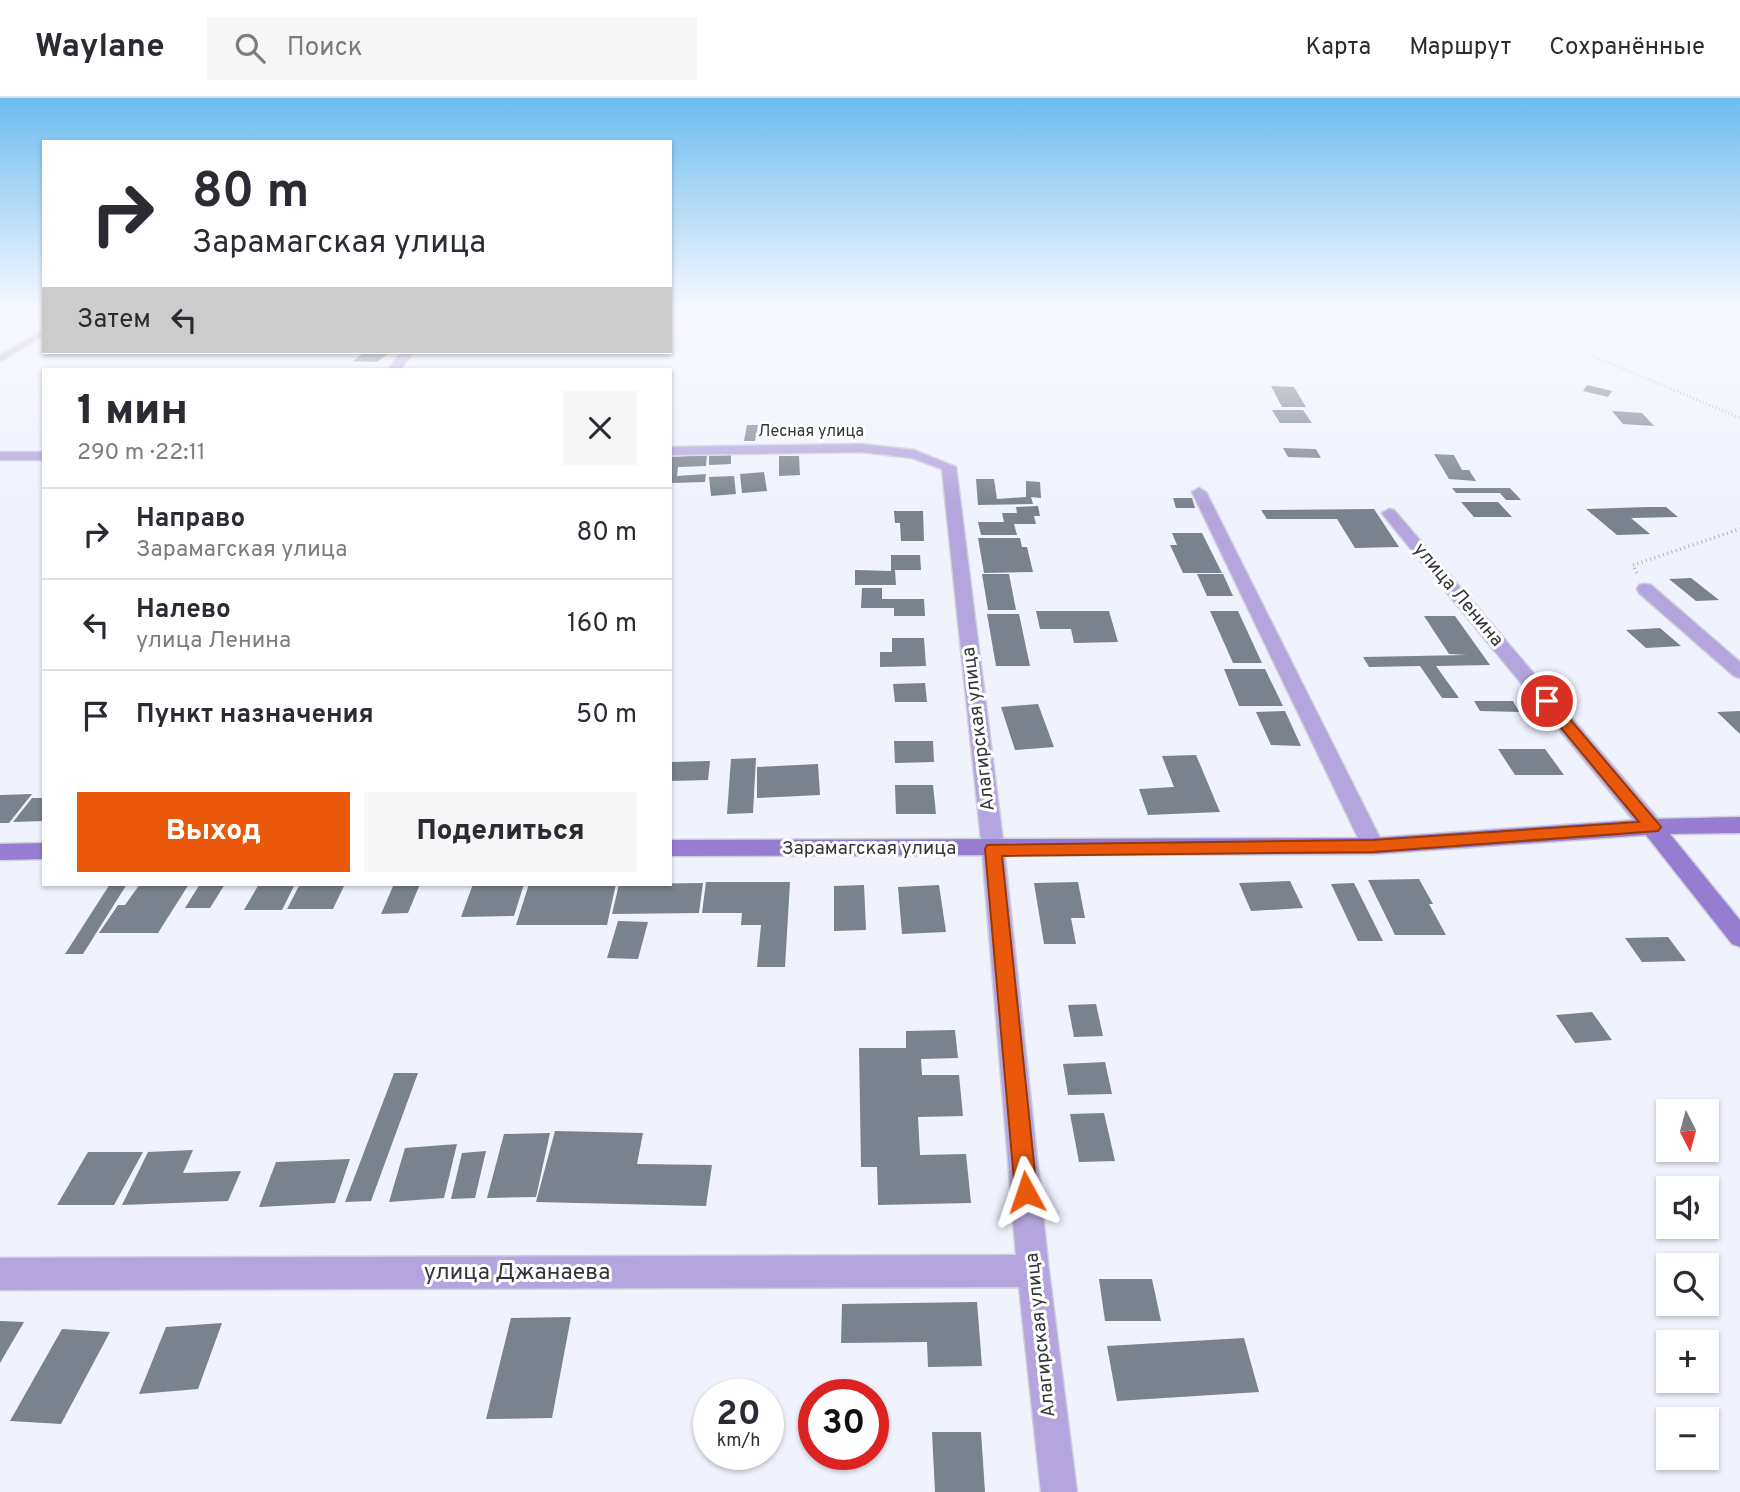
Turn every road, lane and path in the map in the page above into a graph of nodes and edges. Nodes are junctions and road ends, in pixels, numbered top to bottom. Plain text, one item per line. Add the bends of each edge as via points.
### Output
1 (1641, 376) edge
2 (1740, 418) edge
3 (672, 451) edge
4 (0, 456) edge
5 (42, 456) edge
6 (949, 467) joint
7 (1199, 492) dead end
8 (1389, 513) dead end
9 (1740, 529) edge
10 (1645, 589) joint
11 (1740, 672) edge
12 (1740, 825) edge
13 (1653, 827) junction
14 (1373, 846) junction
15 (672, 848) edge
16 (993, 849) junction
17 (42, 851) edge
18 (0, 852) edge
19 (1740, 937) edge
20 (1033, 1271) junction
21 (0, 1274) edge
22 (1059, 1492) edge

1 - 2 path
3 - 6 street, Лесная улица via 862,448 914,454
4 - 5 street
6 - 16 street, Алагирская улица
7 - 14 street
8 - 13 street, улица Ленина
9 - 10 path via 1633,565
10 - 11 street
12 - 13 street, Зарамагская улица
13 - 14 street, Зарамагская улица
13 - 19 street, улица Ленина
14 - 16 street, Зарамагская улица
15 - 16 street, Зарамагская улица
16 - 20 street, Алагирская улица
17 - 18 street
20 - 21 street, улица Джанаева
20 - 22 street, Алагирская улица

